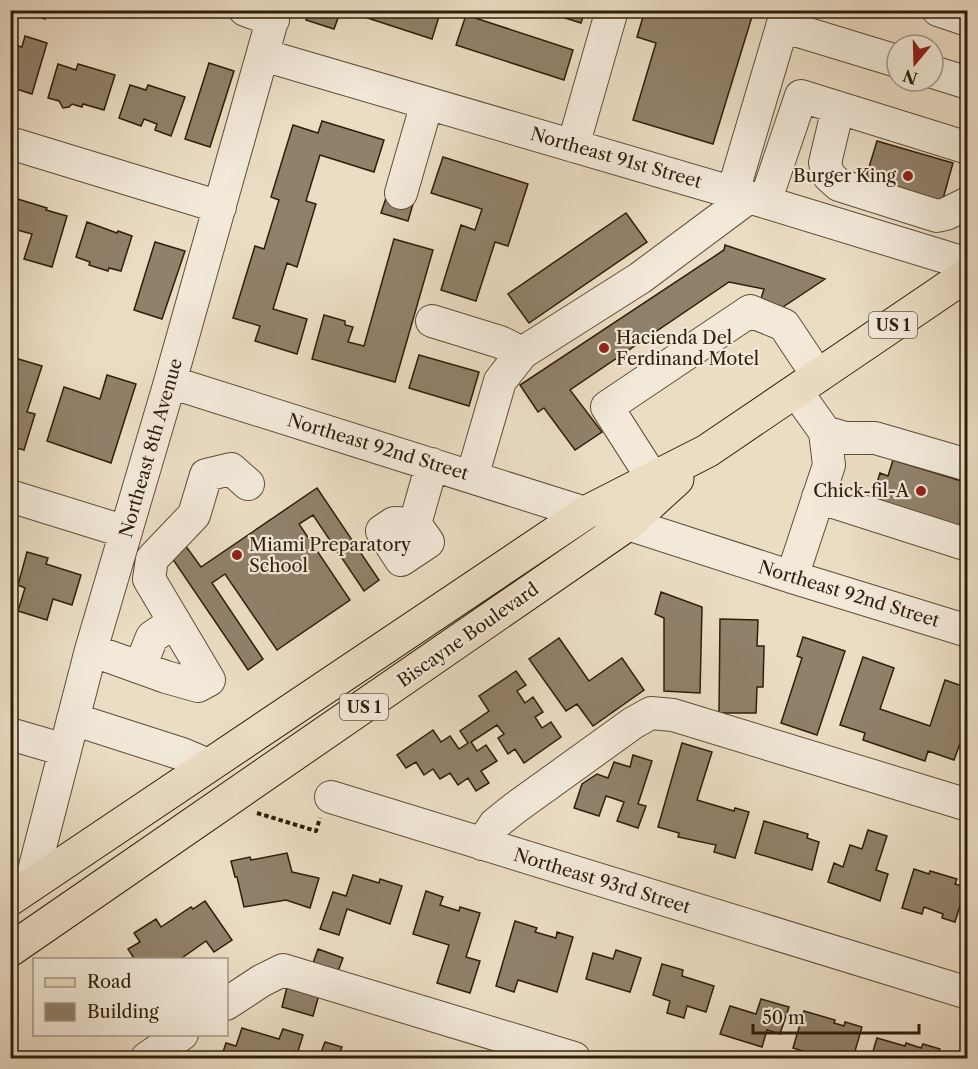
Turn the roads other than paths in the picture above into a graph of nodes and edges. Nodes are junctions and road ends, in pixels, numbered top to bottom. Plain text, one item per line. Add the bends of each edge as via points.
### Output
1 (612, 10) edge
2 (938, 10) edge
3 (264, 14) edge
4 (784, 18) edge
5 (968, 20) edge
6 (263, 55) junction
7 (885, 56) edge
8 (945, 76) edge
9 (968, 83) edge
10 (427, 103) junction
11 (838, 108) junction
12 (10, 143) edge
13 (573, 146) junction
14 (968, 148) edge
15 (400, 193) dead end
16 (749, 197) junction
17 (968, 202) edge
18 (220, 207) junction
19 (968, 264) edge
20 (968, 274) edge
21 (432, 321) dead end
22 (522, 353) junction
23 (170, 382) junction
24 (807, 383) junction
25 (825, 432) junction
26 (707, 451) junction
27 (432, 464) junction
28 (968, 465) edge
29 (472, 477) junction
30 (653, 479) junction
31 (248, 484) dead end
32 (10, 496) edge
33 (818, 497) junction
34 (585, 513) junction
35 (415, 524) dead end
36 (628, 524) junction
37 (126, 532) junction
38 (968, 545) edge
39 (792, 577) junction
40 (174, 621) junction
41 (968, 631) edge
42 (92, 650) junction
43 (140, 667) junction
44 (73, 719) junction
45 (11, 737) edge
46 (65, 750) junction
47 (208, 765) junction
48 (331, 797) road end
49 (968, 806) edge
50 (482, 844) junction
51 (20, 892) edge
52 (10, 940) edge
53 (10, 950) edge
54 (968, 993) edge
55 (228, 1003) edge
56 (181, 1036) edge
57 (147, 1059) edge
58 (574, 1059) edge

1 - 13 street
2 - 5 street
3 - 6 street, Northeast 8th Avenue
4 - 7 street
4 - 16 street
6 - 10 street, Northeast 91st Street
6 - 18 street, Northeast 8th Avenue
8 - 9 street
10 - 13 street, Northeast 91st Street
10 - 15 street
11 - 14 street
11 - 16 street via 801,96
11 - 17 street via 825,163 829,176 839,185 937,216
12 - 18 street
13 - 16 street, Northeast 91st Street
16 - 19 street, Northeast 91st Street
16 - 22 street via 640,278
18 - 23 street, Northeast 8th Avenue
20 - 24 main road, Biscayne Boulevard / US 1
21 - 22 street
22 - 29 street via 500,381
23 - 27 street, Northeast 92nd Street
23 - 37 street, Northeast 8th Avenue
24 - 25 street
24 - 26 main road, Biscayne Boulevard / US 1
24 - 30 street via 784,325 750,311 607,407
25 - 28 street via 845,438 875,438
25 - 33 street via 829,465
26 - 30 main road, Biscayne Boulevard / US 1
26 - 36 main road, Biscayne Boulevard / US 1
27 - 29 street, Northeast 92nd Street
27 - 35 street
29 - 34 street, Northeast 92nd Street
30 - 34 main road, Biscayne Boulevard / US 1
31 - 40 street via 231,469 206,476 194,515 152,559 149,579
32 - 37 street
33 - 38 street
33 - 39 street
34 - 47 main road, Biscayne Boulevard / US 1
36 - 39 street, Northeast 92nd Street
36 - 53 main road, Biscayne Boulevard / US 1
37 - 42 street, Northeast 8th Avenue
39 - 41 street, Northeast 92nd Street
40 - 43 street via 152,637
40 - 43 street via 209,680 198,686
42 - 43 street
42 - 44 street, Northeast 8th Avenue
44 - 46 street, Northeast 8th Avenue
44 - 47 street
45 - 46 street
46 - 51 street, Northeast 8th Avenue
47 - 51 main road, Biscayne Boulevard / US 1
48 - 50 street, Northeast 93rd Street
49 - 50 street via 673,715 651,713 515,808 495,824
50 - 54 street, Northeast 93rd Street
51 - 52 main road via 24,914
55 - 58 street via 283,970
56 - 57 street

